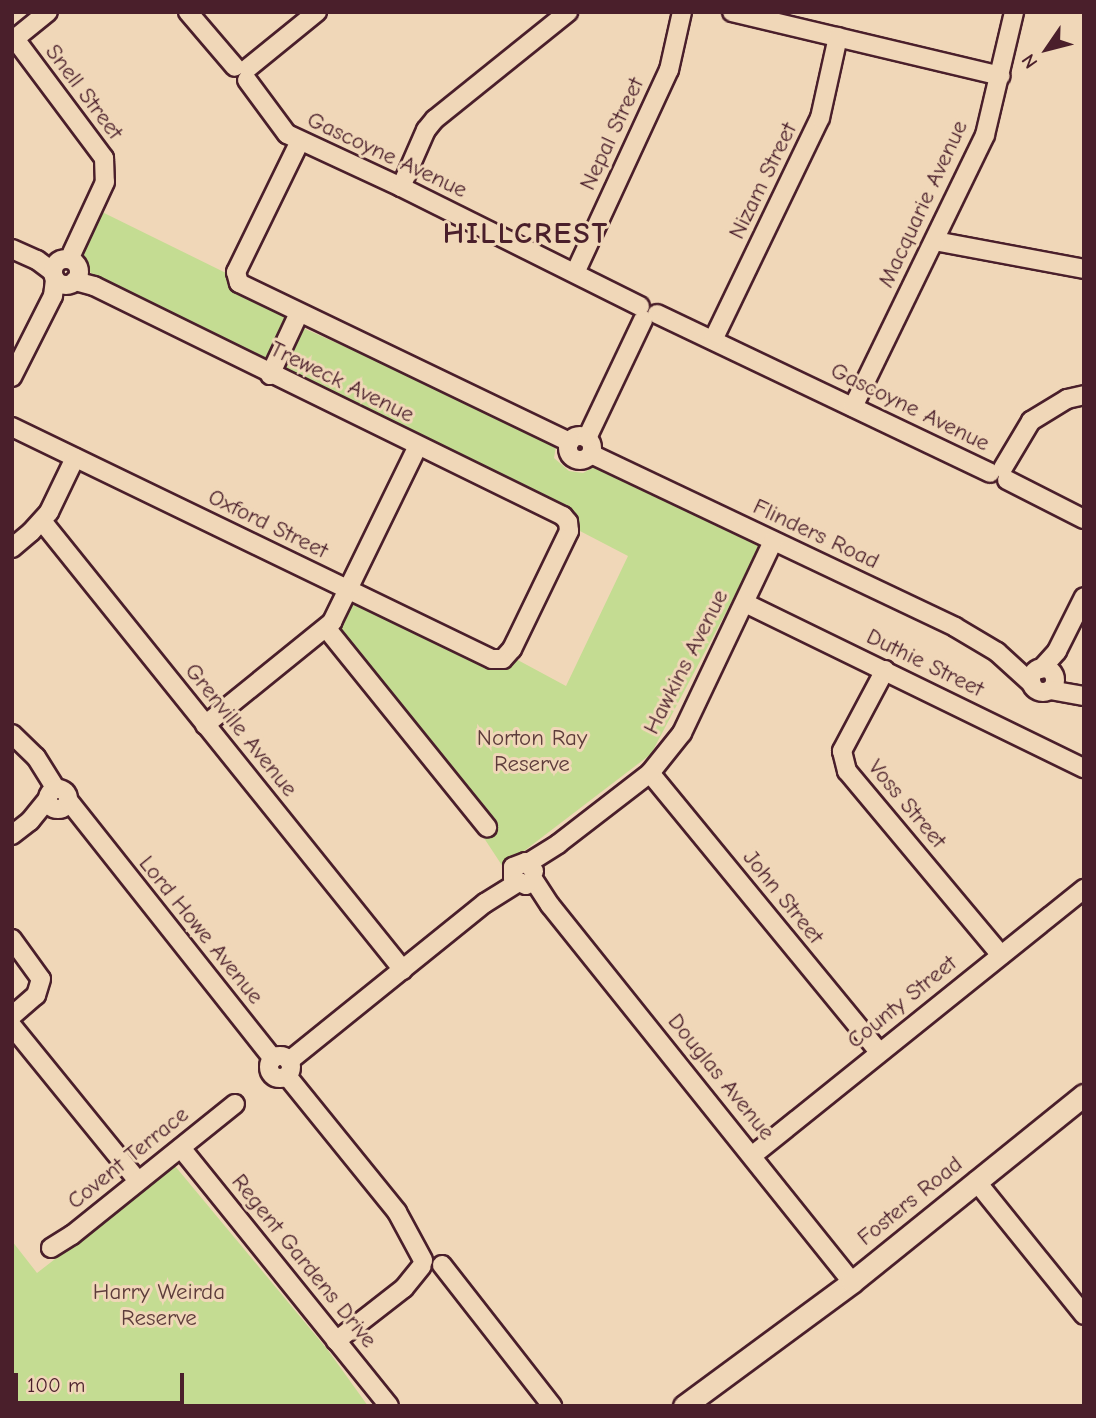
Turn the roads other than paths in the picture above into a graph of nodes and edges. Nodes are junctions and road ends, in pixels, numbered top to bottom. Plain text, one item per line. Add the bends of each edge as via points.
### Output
1 (48, 12) edge
2 (188, 12) edge
3 (317, 12) edge
4 (568, 12) edge
5 (682, 12) edge
6 (732, 12) edge
7 (1014, 12) edge
8 (751, 14) edge
9 (838, 37) junction
10 (13, 40) edge
11 (243, 72) junction
12 (1000, 76) junction
13 (300, 141) junction
14 (401, 187) junction
15 (935, 241) junction
16 (12, 249) edge
17 (1084, 270) edge
18 (575, 273) junction
19 (64, 275) junction
20 (299, 313) junction
21 (647, 313) junction
22 (713, 340) junction
23 (271, 375) junction
24 (12, 377) edge
25 (1084, 395) edge
26 (853, 407) junction
27 (12, 428) edge
28 (583, 444) junction
29 (418, 446) junction
30 (75, 458) junction
31 (1000, 474) junction
32 (1084, 519) edge
33 (42, 521) junction
34 (774, 541) junction
35 (12, 548) edge
36 (348, 590) junction
37 (1084, 597) edge
38 (745, 603) junction
39 (327, 629) junction
40 (503, 659) joint
41 (885, 670) junction
42 (1045, 677) junction
43 (1081, 695) edge
44 (205, 725) junction
45 (17, 740) edge
46 (1084, 768) edge
47 (650, 773) junction
48 (56, 800) junction
49 (487, 827) dead end
50 (12, 835) edge
51 (525, 875) junction
52 (1084, 890) edge
53 (12, 939) edge
54 (1001, 955) junction
55 (403, 970) junction
56 (12, 1016) edge
57 (12, 1026) edge
58 (878, 1052) junction
59 (283, 1065) junction
60 (1084, 1095) edge
61 (235, 1104) dead end
62 (181, 1147) junction
63 (753, 1155) junction
64 (137, 1180) junction
65 (976, 1181) junction
66 (51, 1248) dead end
67 (431, 1265) junction
68 (852, 1282) junction
69 (1084, 1315) edge
70 (336, 1341) junction
71 (767, 1346) junction
72 (389, 1406) edge
73 (551, 1406) edge
74 (684, 1406) edge
75 (699, 1406) edge

1 - 10 street
2 - 11 street, Gascoyne Avenue
3 - 11 street
4 - 14 street via 435,119
5 - 18 street, Nepal Street via 669,70
6 - 8 street
7 - 12 street, Macquarie Avenue
8 - 9 street
9 - 12 street
9 - 22 street, Nizam Street via 820,118
10 - 19 street, Snell Street via 104,158 105,182
11 - 13 street, Gascoyne Avenue via 258,99 287,134
12 - 15 street, Macquarie Avenue via 985,135
13 - 14 street, Gascoyne Avenue
13 - 20 street, Flinders Road via 236,272 239,283
14 - 18 street, Gascoyne Avenue
15 - 17 street
15 - 26 street, Macquarie Avenue
16 - 19 street, Treweck Avenue
18 - 21 street, Gascoyne Avenue
19 - 23 street, Treweck Avenue
19 - 24 street, Snell Street
20 - 23 street
20 - 28 street, Flinders Road
21 - 22 street, Gascoyne Avenue
21 - 28 street
22 - 26 street, Gascoyne Avenue
23 - 29 street, Treweck Avenue
25 - 31 street via 1031,421
26 - 31 street, Gascoyne Avenue
27 - 30 street, Oxford Street
28 - 34 street, Flinders Road
29 - 36 street
29 - 40 street, Treweck Avenue via 568,522 569,531
30 - 33 street
30 - 36 street, Oxford Street
31 - 32 street, Gascoyne Avenue
33 - 35 street
33 - 44 street, Grenville Avenue
34 - 38 street, Hawkins Avenue
34 - 42 street, Flinders Road via 955,627 1015,667
36 - 39 street
36 - 40 street, Oxford Street via 492,659
37 - 42 street
38 - 41 street, Duthie Street
38 - 47 street, Hawkins Avenue via 682,733
39 - 44 street
39 - 49 street
41 - 46 street, Duthie Street
41 - 54 street, Voss Street via 842,751 847,771
42 - 43 street, Flinders Road
44 - 55 street, Grenville Avenue
45 - 48 street, Lord Howe Avenue
47 - 51 street, Hawkins Avenue
47 - 58 street, John Street
48 - 50 street
48 - 59 street, Lord Howe Avenue via 91,832
51 - 55 street, Hawkins Avenue
51 - 63 street, Douglas Avenue
52 - 54 street, County Street
53 - 56 street via 41,979 36,995
54 - 58 street, County Street
55 - 59 street, Hawkins Avenue
57 - 64 street
58 - 63 street, County Street
59 - 67 street, Lord Howe Avenue via 397,1212
60 - 65 main road, Fosters Road
61 - 62 street, Covent Terrace
62 - 64 street, Covent Terrace
62 - 70 street, Regent Gardens Drive
63 - 68 street, Douglas Avenue
64 - 66 street, Covent Terrace
65 - 68 main road, Fosters Road
65 - 69 street
67 - 70 street
67 - 73 street, Lord Howe Avenue via 465,1291
68 - 71 main road, Fosters Road
70 - 72 street, Regent Gardens Drive
71 - 74 main road, Fosters Road
71 - 75 main road, Fosters Road

